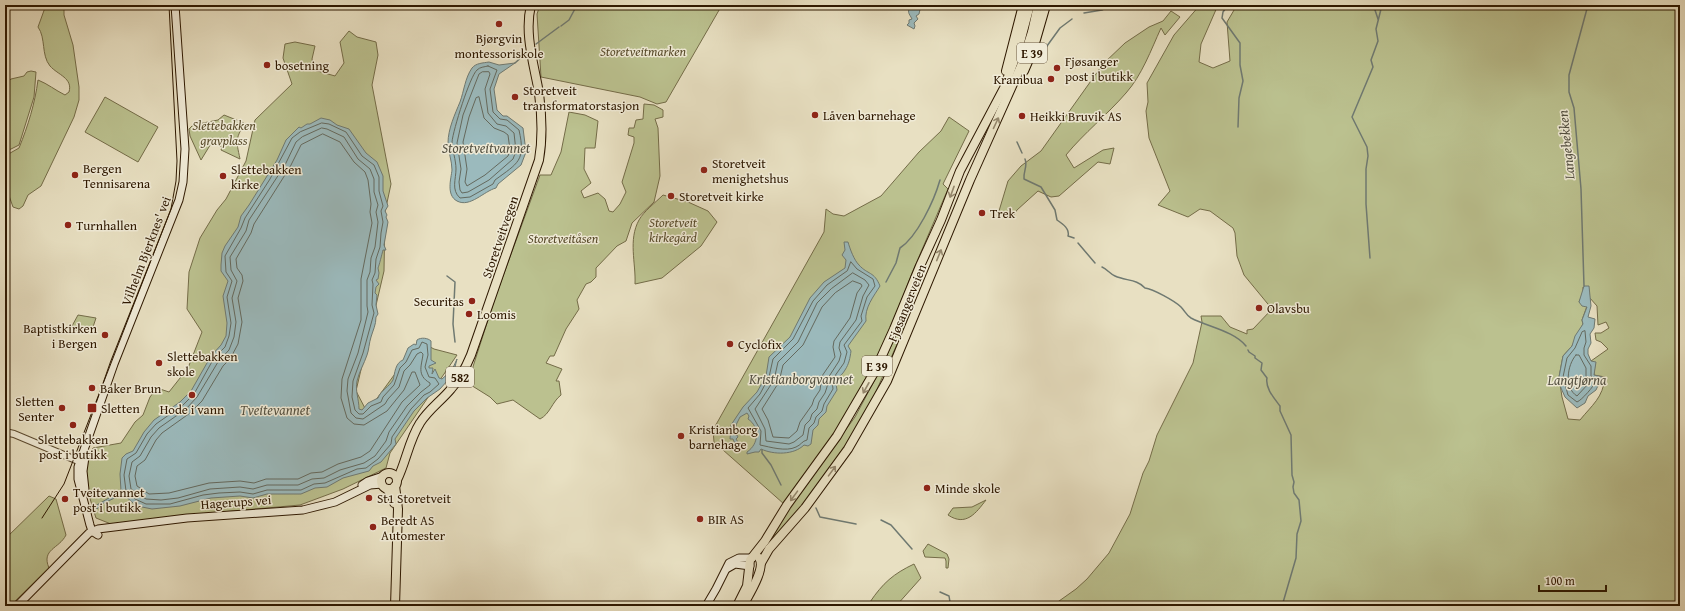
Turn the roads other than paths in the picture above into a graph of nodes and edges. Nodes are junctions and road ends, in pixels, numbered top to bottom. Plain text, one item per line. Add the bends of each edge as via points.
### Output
1 (175, 5) edge
2 (530, 5) edge
3 (1023, 5) edge
4 (1030, 5) edge
5 (1038, 5) edge
6 (1046, 5) edge
7 (1008, 97) junction
8 (998, 99) junction
9 (5, 432) edge
10 (81, 462) junction
11 (389, 481) junction
12 (96, 532) junction
13 (752, 557) junction
14 (760, 565) junction
15 (750, 567) junction
16 (724, 572) junction
17 (17, 606) edge
18 (395, 606) edge
19 (706, 606) edge
20 (737, 606) edge
21 (742, 606) edge

1 - 10 main road, Vilhelm Bjerknes' vei via 185,144 183,182 179,200 114,364
2 - 11 main road, Storetveitvegen / 582 via 528,34 542,124 538,164 471,355 458,380 419,424 406,456
3 - 8 main road, E 39
4 - 8 main road, E 39 via 1018,50
5 - 7 main road, E 39 via 1026,53
6 - 7 main road, E 39 via 1029,62 1017,87
14 -> 7 main road, Fjøsangerveien / E 39 via 769,549 805,508 848,449 874,406 901,350 978,162
8 -> 13 main road, Fjøsangerveien / E 39 via 967,156 872,376 837,436
9 - 10 street
10 - 12 main road, Vilhelm Bjerknes' vei via 77,471 78,478
11 - 12 main road, Hagerups vei via 374,484 335,502 303,510 187,518
11 - 18 main road via 394,503 397,569
12 - 17 main road, Hagerups vei
13 - 14 main road via 759,558
13 - 15 main road, E 39
13 - 16 main road via 732,561
14 - 15 main road via 754,570
14 - 21 main road, Fjøsangerveien / E 39 via 755,584
15 - 16 main road via 735,564
15 - 20 main road, E 39 via 745,590
16 - 19 main road

